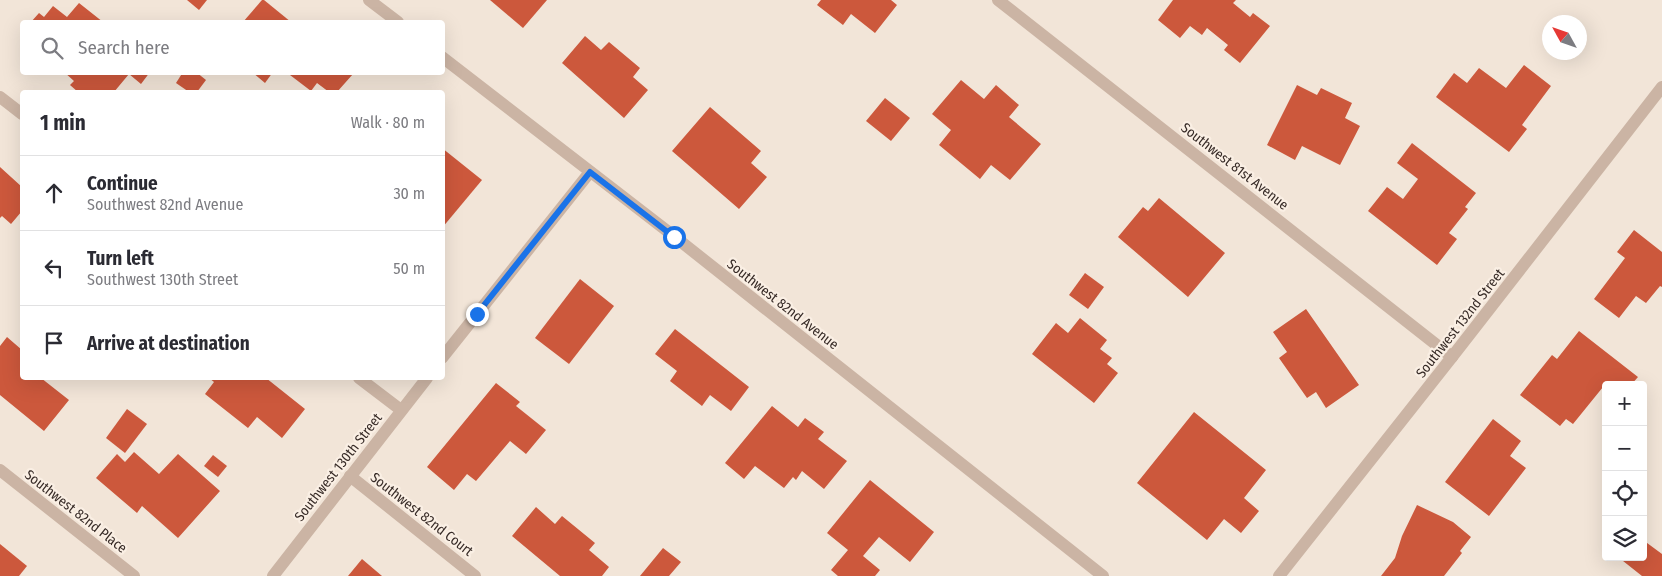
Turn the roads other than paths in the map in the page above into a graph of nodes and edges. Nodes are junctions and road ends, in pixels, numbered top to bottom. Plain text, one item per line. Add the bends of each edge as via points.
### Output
1 (369, 0) edge
2 (998, 0) edge
3 (395, 20) edge
4 (445, 59) edge
5 (1662, 87) edge
6 (0, 97) edge
7 (20, 112) edge
8 (590, 172) junction
9 (445, 354) edge
10 (1452, 357) junction
11 (362, 380) edge
12 (425, 380) edge
13 (401, 410) junction
14 (0, 470) edge
15 (350, 476) junction
16 (134, 576) edge
17 (272, 576) edge
18 (475, 576) edge
19 (1104, 576) edge
20 (1279, 576) edge

1 - 3 street
2 - 10 street, Southwest 81st Avenue
4 - 8 street, Southwest 82nd Avenue
5 - 10 street, Southwest 132nd Street
6 - 7 street
8 - 9 street
8 - 19 street, Southwest 82nd Avenue
10 - 20 street, Southwest 132nd Street
11 - 13 street
12 - 13 street, Southwest 130th Street
13 - 15 street, Southwest 130th Street
14 - 16 street, Southwest 82nd Place
15 - 17 street, Southwest 130th Street
15 - 18 street, Southwest 82nd Court

